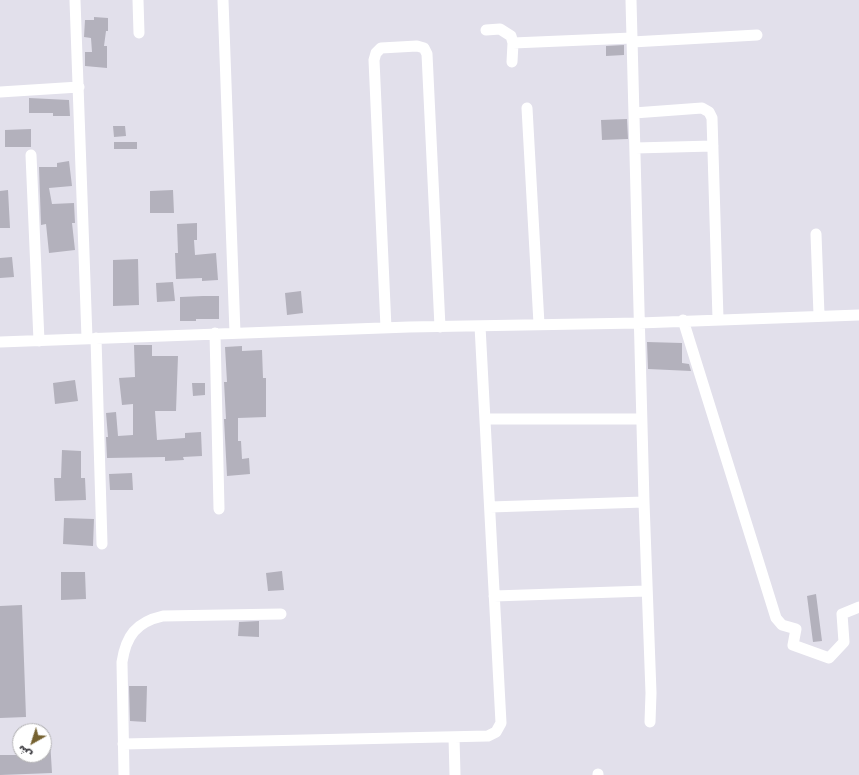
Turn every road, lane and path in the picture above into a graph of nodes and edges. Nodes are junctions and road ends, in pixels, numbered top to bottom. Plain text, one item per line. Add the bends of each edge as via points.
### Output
1 (75, 0) edge
2 (138, 0) edge
3 (223, 0) edge
4 (631, 0) edge
5 (486, 30) dead end
6 (139, 33) dead end
7 (757, 35) dead end
8 (632, 40) junction
9 (513, 43) junction
10 (512, 62) dead end
11 (79, 87) junction
12 (0, 92) edge
13 (527, 108) dead end
14 (634, 113) junction
15 (713, 146) junction
16 (635, 148) junction
17 (32, 155) dead end
18 (816, 234) dead end
19 (819, 315) junction
20 (859, 315) edge
21 (718, 319) junction
22 (683, 320) junction
23 (639, 323) junction
24 (539, 324) junction
25 (480, 326) junction
26 (440, 327) junction
27 (386, 328) junction
28 (236, 333) junction
29 (215, 334) junction
30 (92, 338) junction
31 (39, 341) junction
32 (0, 342) edge
33 (485, 419) junction
34 (640, 419) junction
35 (644, 502) junction
36 (490, 507) junction
37 (220, 509) dead end
38 (102, 544) dead end
39 (646, 591) junction
40 (494, 596) junction
41 (859, 607) edge
42 (281, 614) dead end
43 (650, 722) dead end
44 (454, 737) junction
45 (123, 744) junction
46 (124, 775) edge
47 (455, 775) edge

1 - 11 street
2 - 6 street
3 - 28 street
4 - 8 street
5 - 9 street via 500,29 511,36
7 - 8 street
8 - 9 street
8 - 14 street
9 - 10 street
11 - 12 street
11 - 30 street
13 - 24 street
14 - 15 street via 702,108 709,112 712,118
14 - 16 street
15 - 16 street
15 - 21 street
16 - 23 street
17 - 31 street
18 - 19 street
19 - 20 street
19 - 21 street
21 - 22 street
22 - 23 street
22 - 41 street via 776,618 782,625 796,629 793,645 829,658 844,642 842,614
23 - 24 street
23 - 34 street
24 - 25 street
25 - 26 street
25 - 33 street
26 - 27 street
26 - 27 street via 427,54 424,48 417,46 381,48 374,60
27 - 28 street
28 - 29 street
29 - 30 street
29 - 37 street
30 - 31 street
30 - 38 street
31 - 32 street
33 - 34 street
33 - 36 street
34 - 35 street
35 - 36 street
35 - 39 street
36 - 40 street
39 - 40 street
39 - 43 street via 651,686
40 - 44 street via 500,723 496,732 488,736
42 - 45 street via 163,616 143,623 129,638 124,648
44 - 45 street
44 - 47 street
45 - 46 street

